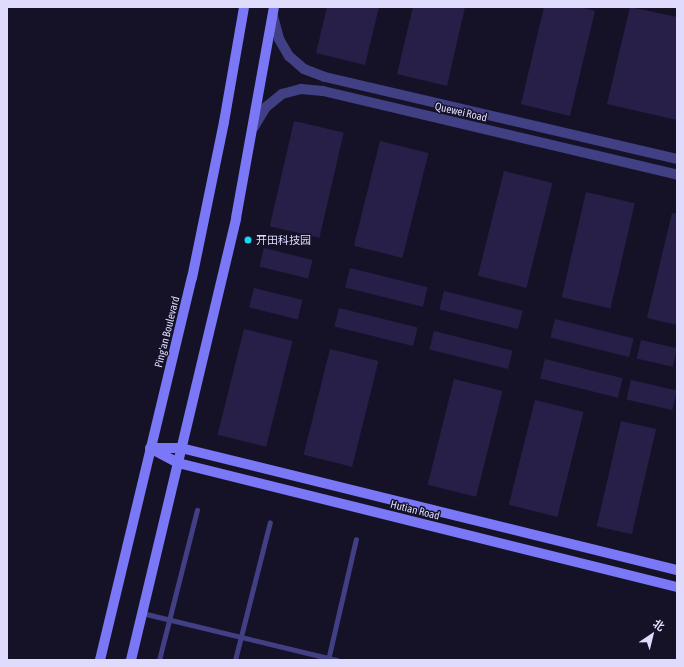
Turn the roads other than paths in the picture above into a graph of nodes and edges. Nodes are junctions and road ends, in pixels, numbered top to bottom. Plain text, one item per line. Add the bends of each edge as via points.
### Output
1 (244, 7) edge
2 (273, 11) edge
3 (254, 128) junction
4 (677, 159) edge
5 (677, 175) edge
6 (150, 448) junction
7 (181, 448) junction
8 (178, 463) junction
9 (197, 510) dead end
10 (270, 522) dead end
11 (356, 539) dead end
12 (677, 570) edge
13 (677, 587) edge
14 (142, 613) junction
15 (169, 619) junction
16 (241, 637) junction
17 (328, 659) edge
18 (100, 660) edge
19 (131, 660) edge
20 (159, 660) edge
21 (235, 660) edge
22 (337, 660) edge

1 - 6 main road, Ping'an Boulevard via 206,212
2 - 3 main road
2 - 4 street, Quewei Road via 279,39 289,56 304,69 325,77
3 - 5 street, Quewei Road via 266,106 282,94 301,89 323,91
3 - 7 main road via 223,278
6 - 7 main road, Hutian Road
6 - 8 main road, Hutian Road
6 - 18 main road, Ping'an Boulevard
7 - 8 main road
7 - 12 main road, Hutian Road
8 - 13 main road, Hutian Road
8 - 14 main road
9 - 15 lane
10 - 16 lane
11 - 17 lane
14 - 15 lane
14 - 19 main road
15 - 16 lane
15 - 20 lane
16 - 17 lane
16 - 21 lane
17 - 22 lane

